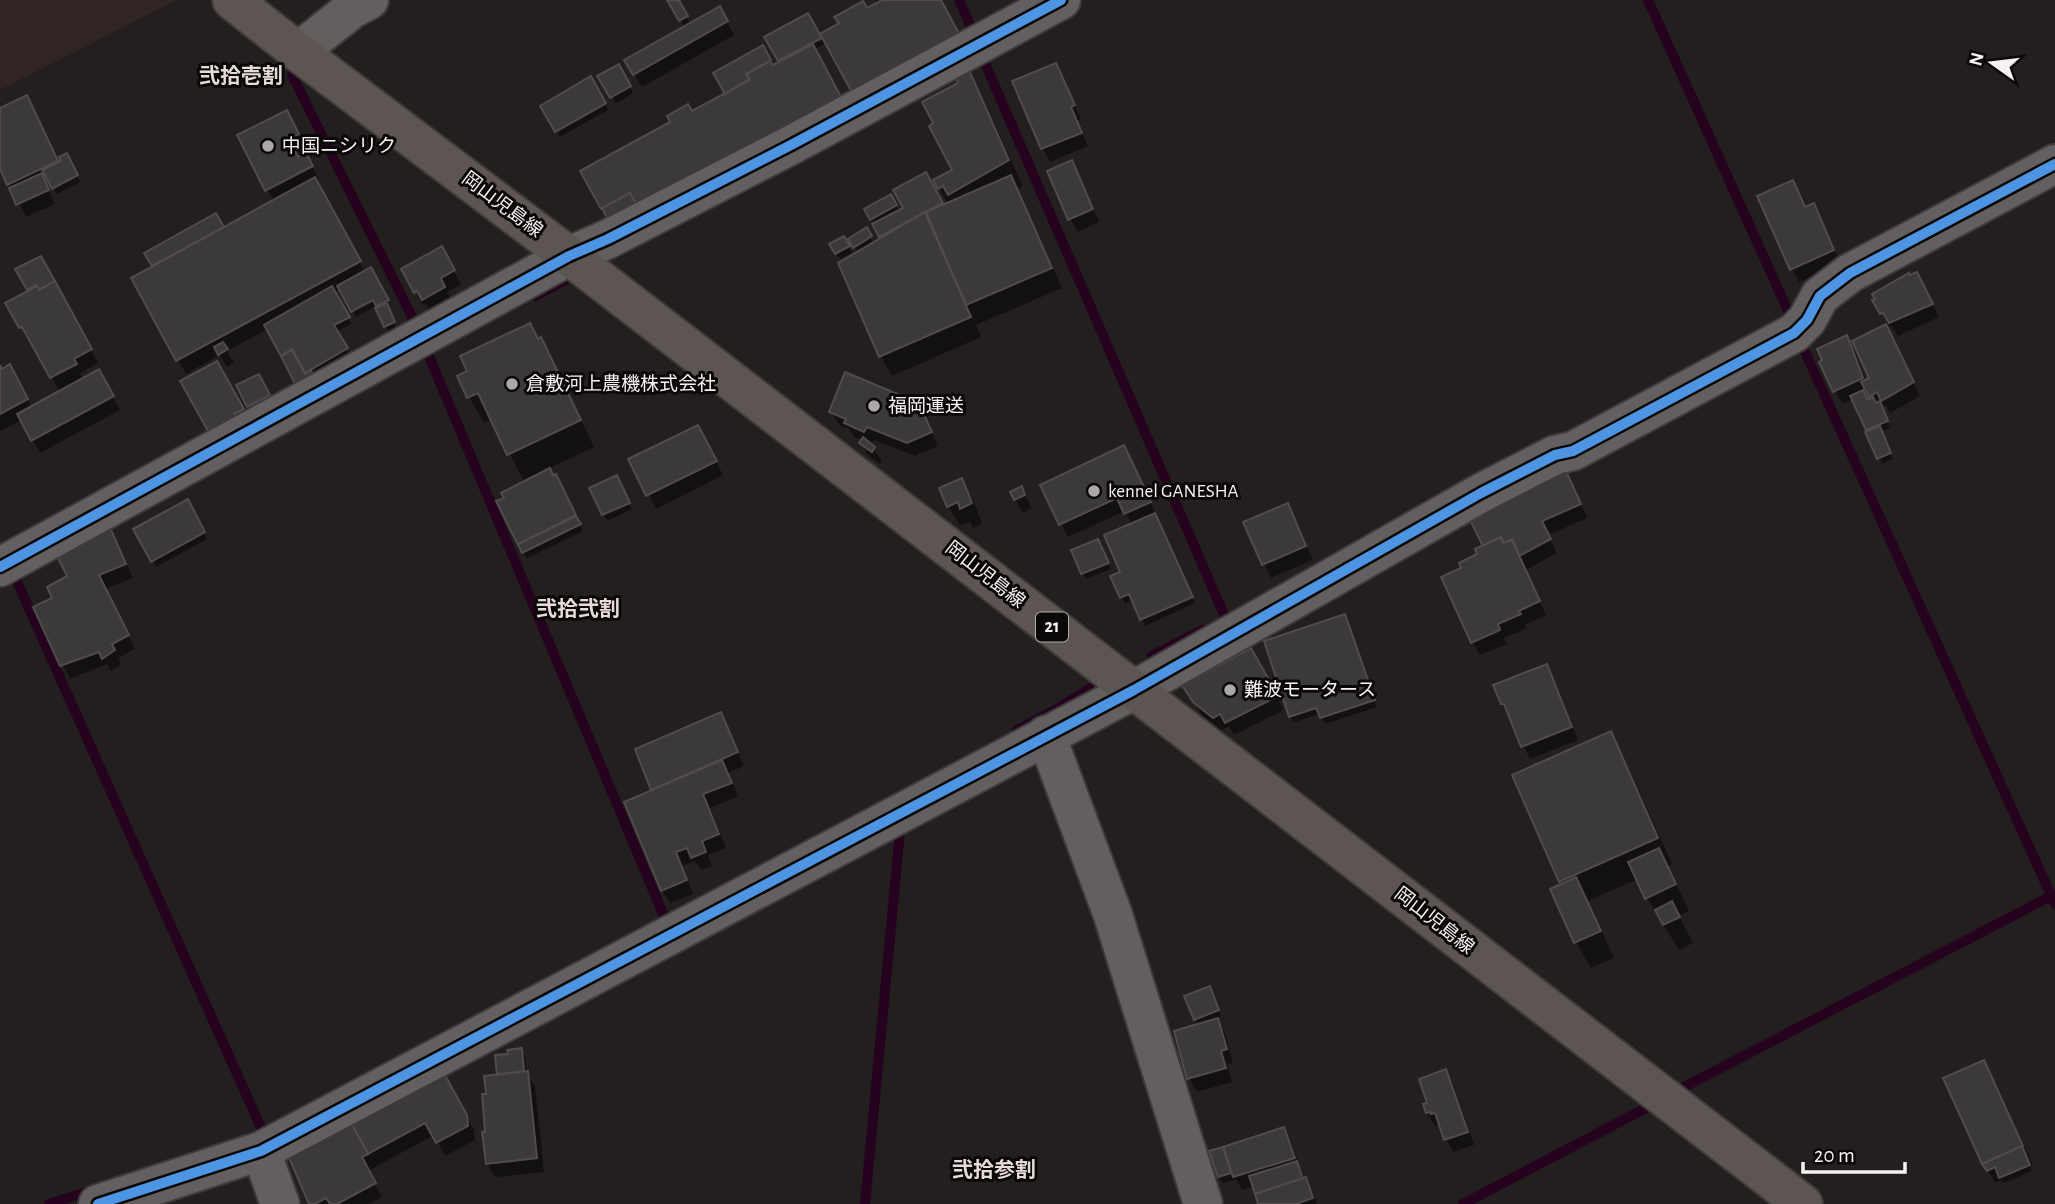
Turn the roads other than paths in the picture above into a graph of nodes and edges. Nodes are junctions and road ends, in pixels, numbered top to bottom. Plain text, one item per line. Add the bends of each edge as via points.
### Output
1 (232, 0) edge
2 (369, 0) edge
3 (1061, 0) edge
4 (298, 52) junction
5 (2055, 164) edge
6 (569, 256) junction
7 (0, 568) edge
8 (1134, 690) junction
9 (1046, 735) junction
10 (261, 1151) junction
11 (98, 1204) edge
12 (280, 1204) edge
13 (1203, 1204) edge
14 (1803, 1204) edge

1 - 4 main road, 岡山児島線 / 21
2 - 4 street
3 - 6 street
4 - 6 main road, 岡山児島線 / 21
5 - 8 street via 1850,273 1820,296 1794,333 1573,451 1555,455 1481,493
6 - 7 street
6 - 8 main road, 岡山児島線 / 21
8 - 9 street
8 - 14 main road, 岡山児島線 / 21
9 - 10 street
9 - 13 street via 1113,915
10 - 11 street
10 - 12 street

